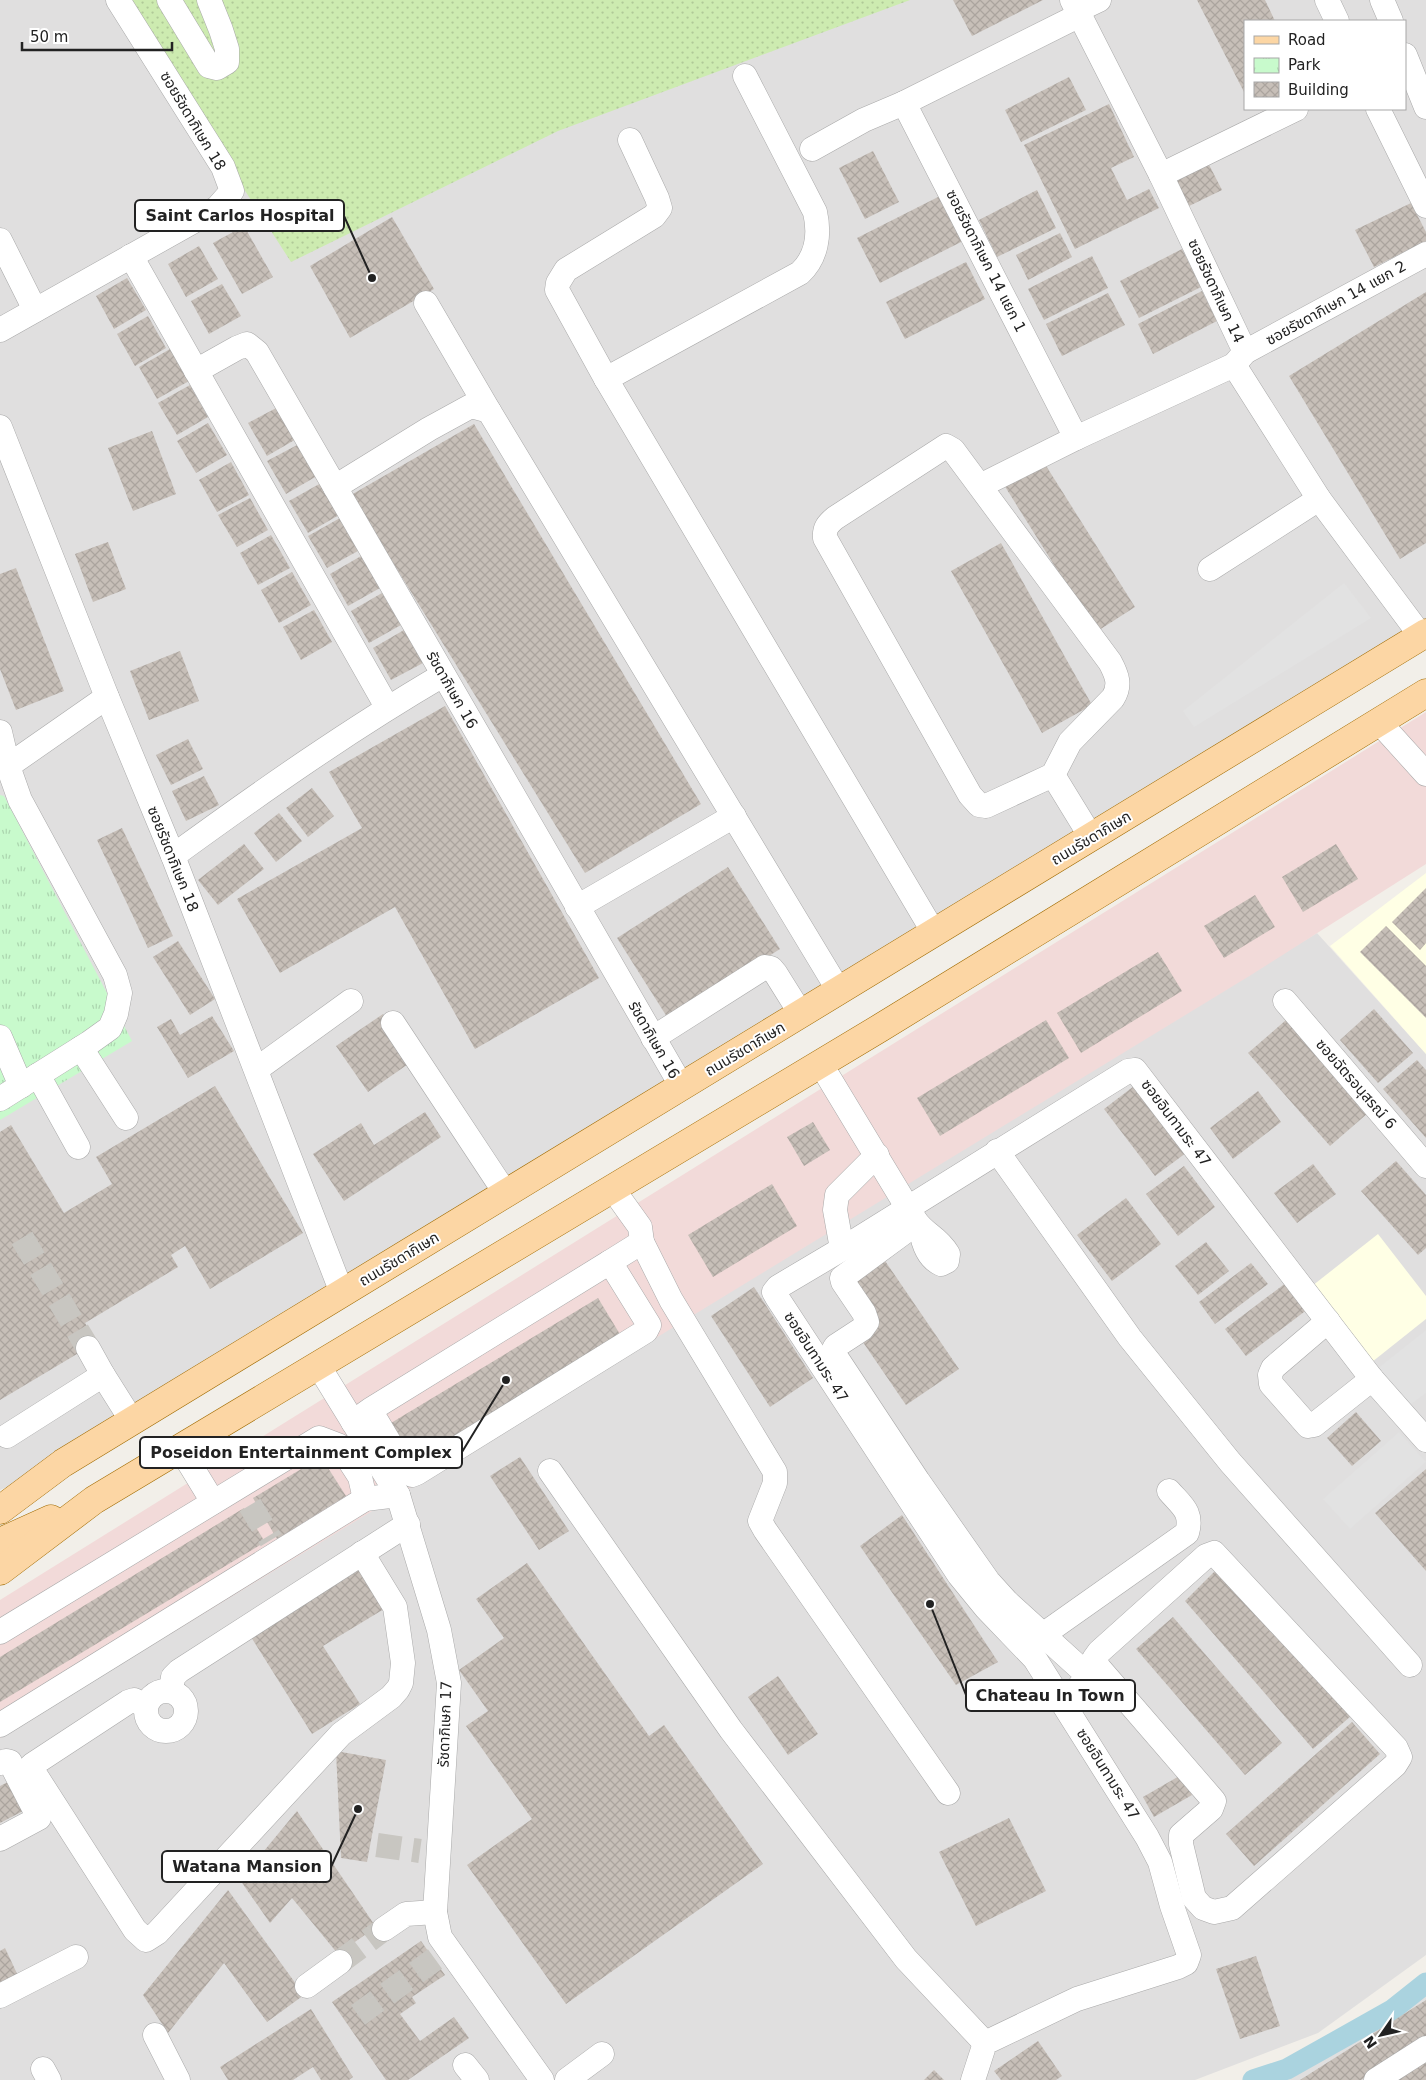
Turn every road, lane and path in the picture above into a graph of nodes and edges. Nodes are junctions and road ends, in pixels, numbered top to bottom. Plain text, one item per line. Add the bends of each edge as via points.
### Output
1 (118, 0) edge
2 (169, 0) edge
3 (208, 0) edge
4 (1099, 0) edge
5 (1327, 0) edge
6 (1382, 0) edge
7 (1076, 9) edge
8 (1337, 20) edge
9 (1391, 20) edge
10 (1406, 57) edge
11 (745, 76) dead end
12 (904, 103) junction
13 (1426, 107) edge
14 (1294, 110) edge
15 (1378, 110) edge
16 (630, 140) dead end
17 (812, 149) dead end
18 (1161, 175) junction
19 (1426, 206) edge
20 (0, 240) edge
21 (1426, 254) edge
22 (131, 256) junction
23 (426, 303) dead end
24 (34, 310) junction
25 (0, 330) edge
26 (1240, 359) junction
27 (196, 371) junction
28 (606, 379) junction
29 (489, 411) junction
30 (0, 426) edge
31 (1076, 438) junction
32 (990, 481) dead end
33 (334, 487) junction
34 (1319, 499) junction
35 (1210, 569) dead end
36 (1424, 634) edge
37 (443, 675) junction
38 (1426, 693) edge
39 (107, 698) junction
40 (387, 708) junction
41 (1379, 722) junction
42 (0, 732) edge
43 (4, 764) edge
44 (1426, 774) edge
45 (1052, 775) junction
46 (734, 816) junction
47 (1091, 837) junction
48 (173, 856) junction
49 (577, 907) junction
50 (934, 933) junction
51 (839, 991) junction
52 (351, 1001) dead end
53 (1285, 1001) dead end
54 (801, 1014) junction
55 (393, 1023) dead end
56 (0, 1037) edge
57 (653, 1038) junction
58 (81, 1048) junction
59 (820, 1063) junction
60 (257, 1069) junction
61 (30, 1080) junction
62 (682, 1088) junction
63 (0, 1099) edge
64 (126, 1118) dead end
65 (78, 1147) dead end
66 (996, 1151) junction
67 (877, 1155) junction
68 (1426, 1166) edge
69 (612, 1188) junction
70 (506, 1194) junction
71 (915, 1219) junction
72 (642, 1242) junction
73 (842, 1249) junction
74 (610, 1262) junction
75 (342, 1293) junction
76 (1328, 1321) junction
77 (88, 1348) tunnel mouth
78 (318, 1364) junction
79 (103, 1375) junction
80 (1372, 1379) junction
81 (362, 1416) junction
82 (132, 1421) junction
83 (7, 1436) dead end
84 (1426, 1440) edge
85 (180, 1448) junction
86 (64, 1463) junction
87 (550, 1471) dead end
88 (0, 1490) edge
89 (1169, 1491) dead end
90 (398, 1495) junction
91 (365, 1499) junction
92 (94, 1500) junction
93 (214, 1502) junction
94 (0, 1510) edge
95 (408, 1524) junction
96 (0, 1542) edge
97 (362, 1553) junction
98 (0, 1571) edge
99 (0, 1632) edge
100 (1044, 1634) junction
101 (1410, 1665) dead end
102 (171, 1690) junction
103 (1062, 1702) junction
104 (146, 1706) junction
105 (0, 1726) edge
106 (0, 1763) edge
107 (948, 1793) dead end
108 (0, 1839) edge
109 (1187, 1871) junction
110 (1164, 1880) junction
111 (1183, 1902) junction
112 (435, 1912) junction
113 (384, 1929) tunnel mouth
114 (76, 1957) dead end
115 (340, 1962) tunnel mouth
116 (307, 1986) dead end
117 (0, 1996) edge
118 (155, 2035) dead end
119 (985, 2043) junction
120 (1426, 2048) edge
121 (602, 2054) dead end
122 (178, 2080) edge
123 (542, 2080) edge
124 (566, 2080) edge
125 (972, 2080) edge
126 (1376, 2080) edge

1 - 22 street, ซอยรัชดาภิเษก 18 via 223,167 232,191 217,208
2 - 3 street via 209,66 217,68 227,62 227,49
4 - 7 street
5 - 8 street
6 - 9 street
7 - 12 street
7 - 18 street, ซอยรัชดาภิเษก 14
10 - 13 street
11 - 28 street via 816,212 817,241 807,266 800,273
12 - 17 street via 864,120
12 - 31 street, ซอยรัชดาภิเษก 14 แยก 1
14 - 18 street
15 - 19 street
16 - 28 street via 660,208 654,216 566,270 558,283 558,290
18 - 26 street, ซอยรัชดาภิเษก 14
20 - 24 street
21 - 26 street, ซอยรัชดาภิเษก 14 แยก 2
22 - 24 street, ซอยรัชดาภิเษก 18
22 - 27 street
23 - 29 street
24 - 25 street, ซอยรัชดาภิเษก 18
26 - 31 street
26 - 34 street, ซอยรัชดาภิเษก 14
27 - 33 street, รัชดาภิเษก 16 via 247,344 257,352
27 - 40 street
28 - 50 street
29 - 33 street via 471,406
29 - 46 street
30 - 39 street, ซอยรัชดาภิเษก 18
31 - 32 street
33 - 37 street, รัชดาภิเษก 16
34 - 35 street
34 - 36 street, ซอยรัชดาภิเษก 14
36 - 47 main road, ถนนรัชดาภิเษก
37 - 40 street
37 - 49 street, รัชดาภิเษก 16
38 - 41 main road
39 - 43 street
39 - 48 street, ซอยรัชดาภิเษก 18
40 - 48 street via 279,779
41 - 44 street
41 - 59 main road
42 - 43 street
43 - 58 street via 20,800 115,975 120,993 110,1028
45 - 45 street via 995,804 986,806 974,801 825,538 827,525 835,518 946,446 957,455 1116,674 1117,691 1070,742
45 - 47 street
46 - 49 street
46 - 51 street
47 - 50 main road, ถนนรัชดาภิเษก
48 - 60 street, ซอยรัชดาภิเษก 18
49 - 57 street, รัชดาภิเษก 16
50 - 51 main road, ถนนรัชดาภิเษก
51 - 54 main road, ถนนรัชดาภิเษก
52 - 60 street
53 - 68 street, ซอยฉัตรอนุสรณ์ 6
54 - 57 street via 776,974 765,967
54 - 62 main road, ถนนรัชดาภิเษก
55 - 70 street
56 - 61 street
57 - 62 street, รัชดาภิเษก 16
58 - 61 street
58 - 64 street
59 - 67 street
59 - 69 main road
60 - 75 street, ซอยรัชดาภิเษก 18
61 - 63 street
61 - 65 street
62 - 70 main road, ถนนรัชดาภิเษก
66 - 71 street, ซอยอินทามระ 47
66 - 76 street, ซอยอินทามระ 47 via 1128,1071 1135,1070
66 - 101 street via 1136,1346 1230,1462
67 - 71 street
67 - 73 street via 837,1195 835,1210
69 - 72 street via 640,1227
69 - 78 main road
70 - 75 main road, ถนนรัชดาภิเษก
71 - 73 street, ซอยอินทามระ 47
71 - 100 street via 910,1228 842,1278 867,1322 836,1346 834,1354 988,1581
72 - 74 street
72 - 107 street via 671,1300 775,1472 775,1483 760,1521
73 - 103 street, ซอยอินทามระ 47 via 778,1286 774,1292 959,1575 1035,1659
74 - 81 street
74 - 81 street via 647,1319 646,1331 418,1474 406,1472
75 - 82 main road, ถนนรัชดาภิเษก
76 - 80 street, ซอยอินทามระ 47
76 - 80 street via 1273,1368 1271,1384 1308,1426 1314,1425
77 - 79 street
78 - 81 street, รัชดาภิเษก 17
78 - 85 main road
79 - 82 street
79 - 83 street
80 - 84 street, ซอยอินทามระ 47
81 - 90 street, รัชดาภิเษก 17
82 - 86 main road, ถนนรัชดาภิเษก
85 - 92 main road
85 - 93 street
86 - 88 main road, ถนนรัชดาภิเษก
86 - 94 main road, ถนนรัชดาภิเษก
87 - 119 street via 731,1730 906,1959
89 - 100 street via 1186,1510 1190,1522 1187,1533
90 - 91 street
90 - 95 street, รัชดาภิเษก 17
91 - 93 street via 360,1477 340,1446 319,1438 244,1496
91 - 105 street via 275,1546
92 - 96 main road
92 - 98 main road
93 - 99 street
95 - 97 street
95 - 112 street, รัชดาภิเษก 17 via 439,1630 449,1683 429,1852
97 - 102 street via 179,1671
97 - 104 street via 395,1607 403,1662 401,1683 391,1697 341,1734 153,1937 146,1940 135,1930 31,1768 128,1702 134,1700
100 - 103 street via 1085,1675 1081,1685
102 - 104 street via 152,1695
102 - 104 street via 182,1698 187,1711 176,1728 169,1731 156,1728 147,1719
103 - 110 street, ซอยอินทามระ 47 via 1148,1837 1160,1862
106 - 108 street via 10,1762 39,1818
109 - 110 street
109 - 111 street
109 - 111 street via 1181,1835 1211,1809 1214,1801 1094,1659 1206,1556 1214,1553 1396,1748 1400,1757 1395,1765 1232,1908 1214,1912
110 - 111 street, ซอยอินทามระ 47
111 - 119 street, ซอยอินทามระ 47 via 1189,1955 1186,1963 1077,2000
112 - 113 street via 406,1914
112 - 123 street, รัชดาภิเษก 17 via 442,1954
114 - 117 street
115 - 116 street
118 - 122 street
119 - 125 street
120 - 126 street
121 - 124 street

